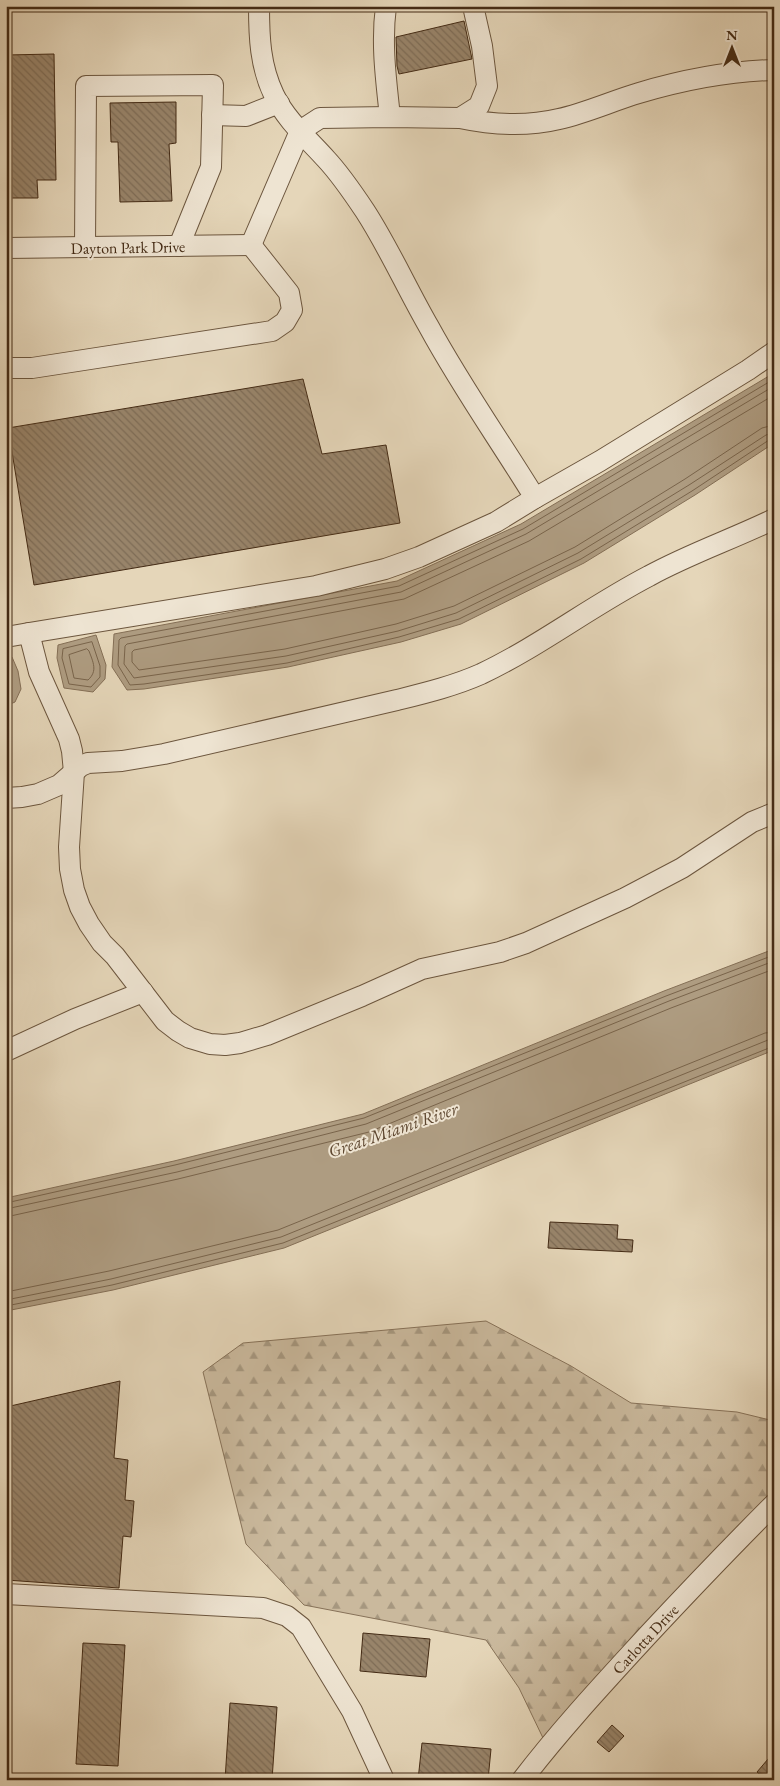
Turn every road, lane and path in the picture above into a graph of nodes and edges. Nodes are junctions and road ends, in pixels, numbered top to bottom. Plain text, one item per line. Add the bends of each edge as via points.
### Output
1 (259, 6) edge
2 (386, 6) edge
3 (473, 6) edge
4 (774, 70) edge
5 (279, 103) junction
6 (212, 115) junction
7 (390, 117) junction
8 (460, 118) junction
9 (300, 131) junction
10 (251, 245) junction
11 (179, 246) junction
12 (6, 248) edge
13 (85, 248) junction
14 (774, 352) edge
15 (6, 368) edge
16 (535, 498) junction
17 (774, 519) edge
18 (29, 632) junction
19 (6, 637) edge
20 (74, 772) junction
21 (6, 798) edge
22 (774, 813) edge
23 (143, 992) junction
24 (6, 1050) edge
25 (774, 1504) edge
26 (6, 1594) edge
27 (384, 1780) edge
28 (522, 1780) edge

1 - 5 street via 262,59 266,78
2 - 7 street via 383,54
3 - 8 street via 487,86 479,106
4 - 8 street via 750,70 693,79 541,122 489,124
5 - 6 street via 246,116
5 - 9 street
6 - 11 street via 211,167
6 - 13 street via 212,85 86,86
7 - 8 street
7 - 9 street via 320,118
9 - 10 street
9 - 16 street via 332,166 366,213 469,396
10 - 11 street, Dayton Park Drive
10 - 15 street via 289,293 292,310 286,322 272,331 32,368
11 - 13 street, Dayton Park Drive
12 - 13 street, Dayton Park Drive
14 - 16 street
16 - 18 street via 496,522 419,557 357,577
17 - 20 street via 650,575 541,642 479,675 434,691 164,754 88,763
18 - 19 street
18 - 20 street via 39,672 69,738
20 - 21 street via 58,785 38,794
20 - 23 street via 69,847 74,890 89,924
22 - 23 street via 752,822 682,868 625,898 526,943 500,952 422,968 321,1014 240,1043 210,1044 190,1038 165,1021
23 - 24 street
25 - 28 street, Carlotta Drive via 616,1670
26 - 27 street via 263,1608 287,1616 301,1627 352,1711

